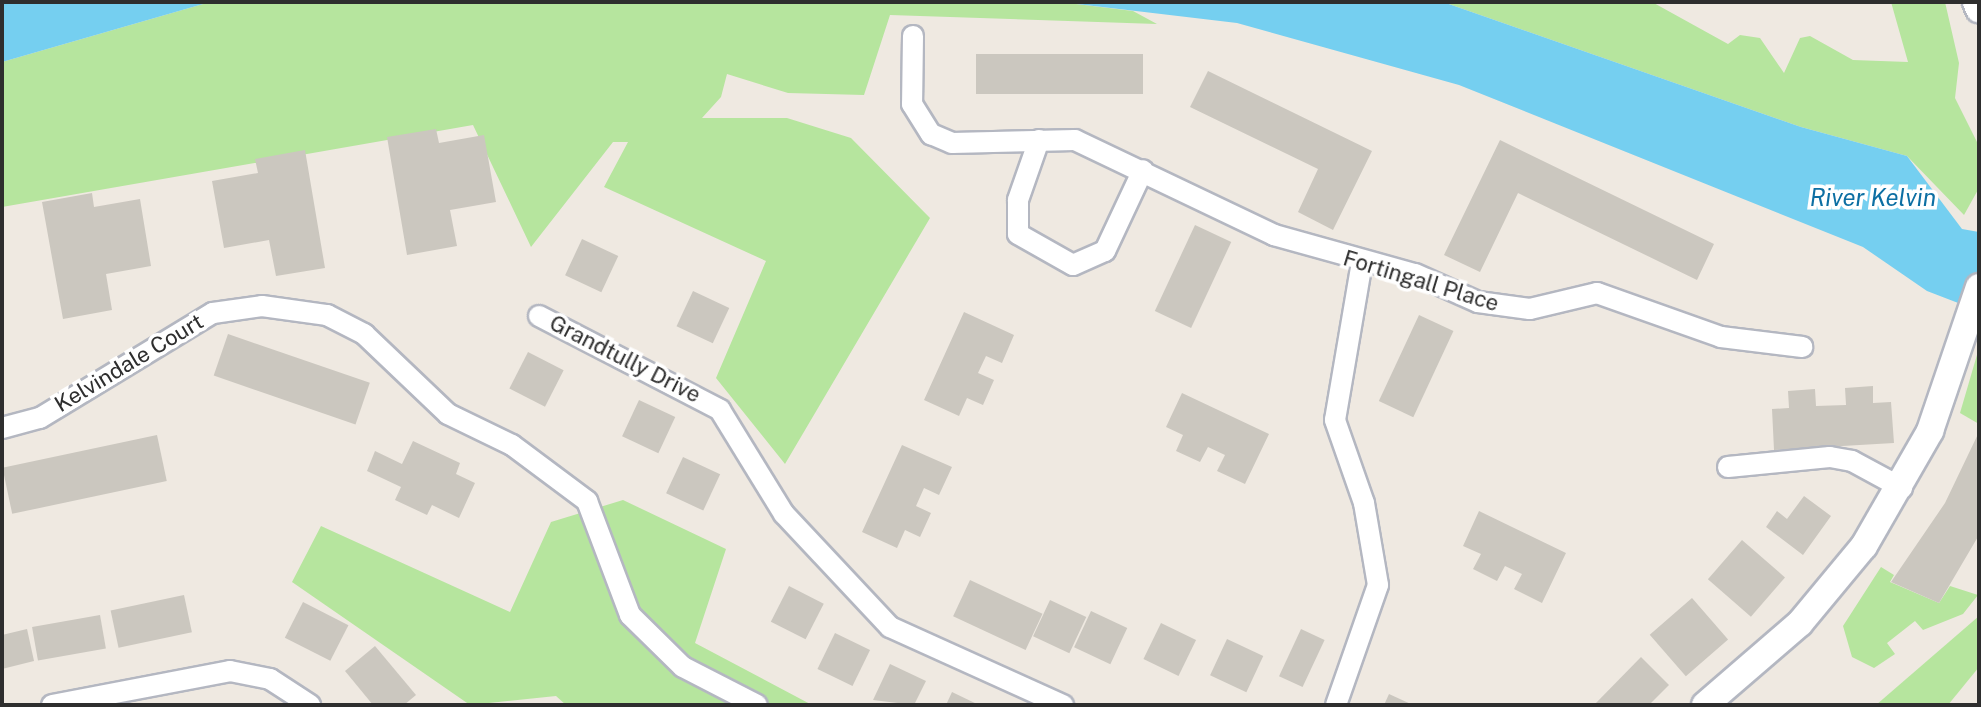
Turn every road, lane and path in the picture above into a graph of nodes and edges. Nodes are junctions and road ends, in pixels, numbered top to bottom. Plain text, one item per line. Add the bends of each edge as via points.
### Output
1 (1976, 2) edge
2 (1979, 9) edge
3 (913, 36) dead end
4 (1039, 140) junction
5 (1143, 170) junction
6 (1362, 262) junction
7 (1979, 287) edge
8 (539, 316) dead end
9 (1802, 347) dead end
10 (2, 428) edge
11 (1728, 467) dead end
12 (1902, 488) junction
13 (52, 705) edge
14 (310, 705) edge
15 (757, 705) edge
16 (1063, 705) edge
17 (1336, 705) edge
18 (1705, 705) edge

1 - 2 street
3 - 4 street, Fortingall Place via 912,104 931,134 974,145
4 - 5 street, Fortingall Place via 1075,140
4 - 5 street via 1018,200 1018,234 1073,265 1105,251
5 - 6 street, Fortingall Place via 1274,235
6 - 9 street, Fortingall Place via 1505,309 1597,293 1721,337
6 - 17 street via 1335,420 1364,503 1378,585
7 - 12 street via 1948,389
8 - 16 street, Grandtully Drive via 720,410 784,514 890,627
10 - 15 street, Kelvindale Court via 40,418 213,313 262,306 327,315 364,334 448,414 512,445 587,501 630,615 683,667
11 - 12 street via 1830,457 1852,461
12 - 18 street via 1821,601
13 - 14 street via 230,671 270,679

